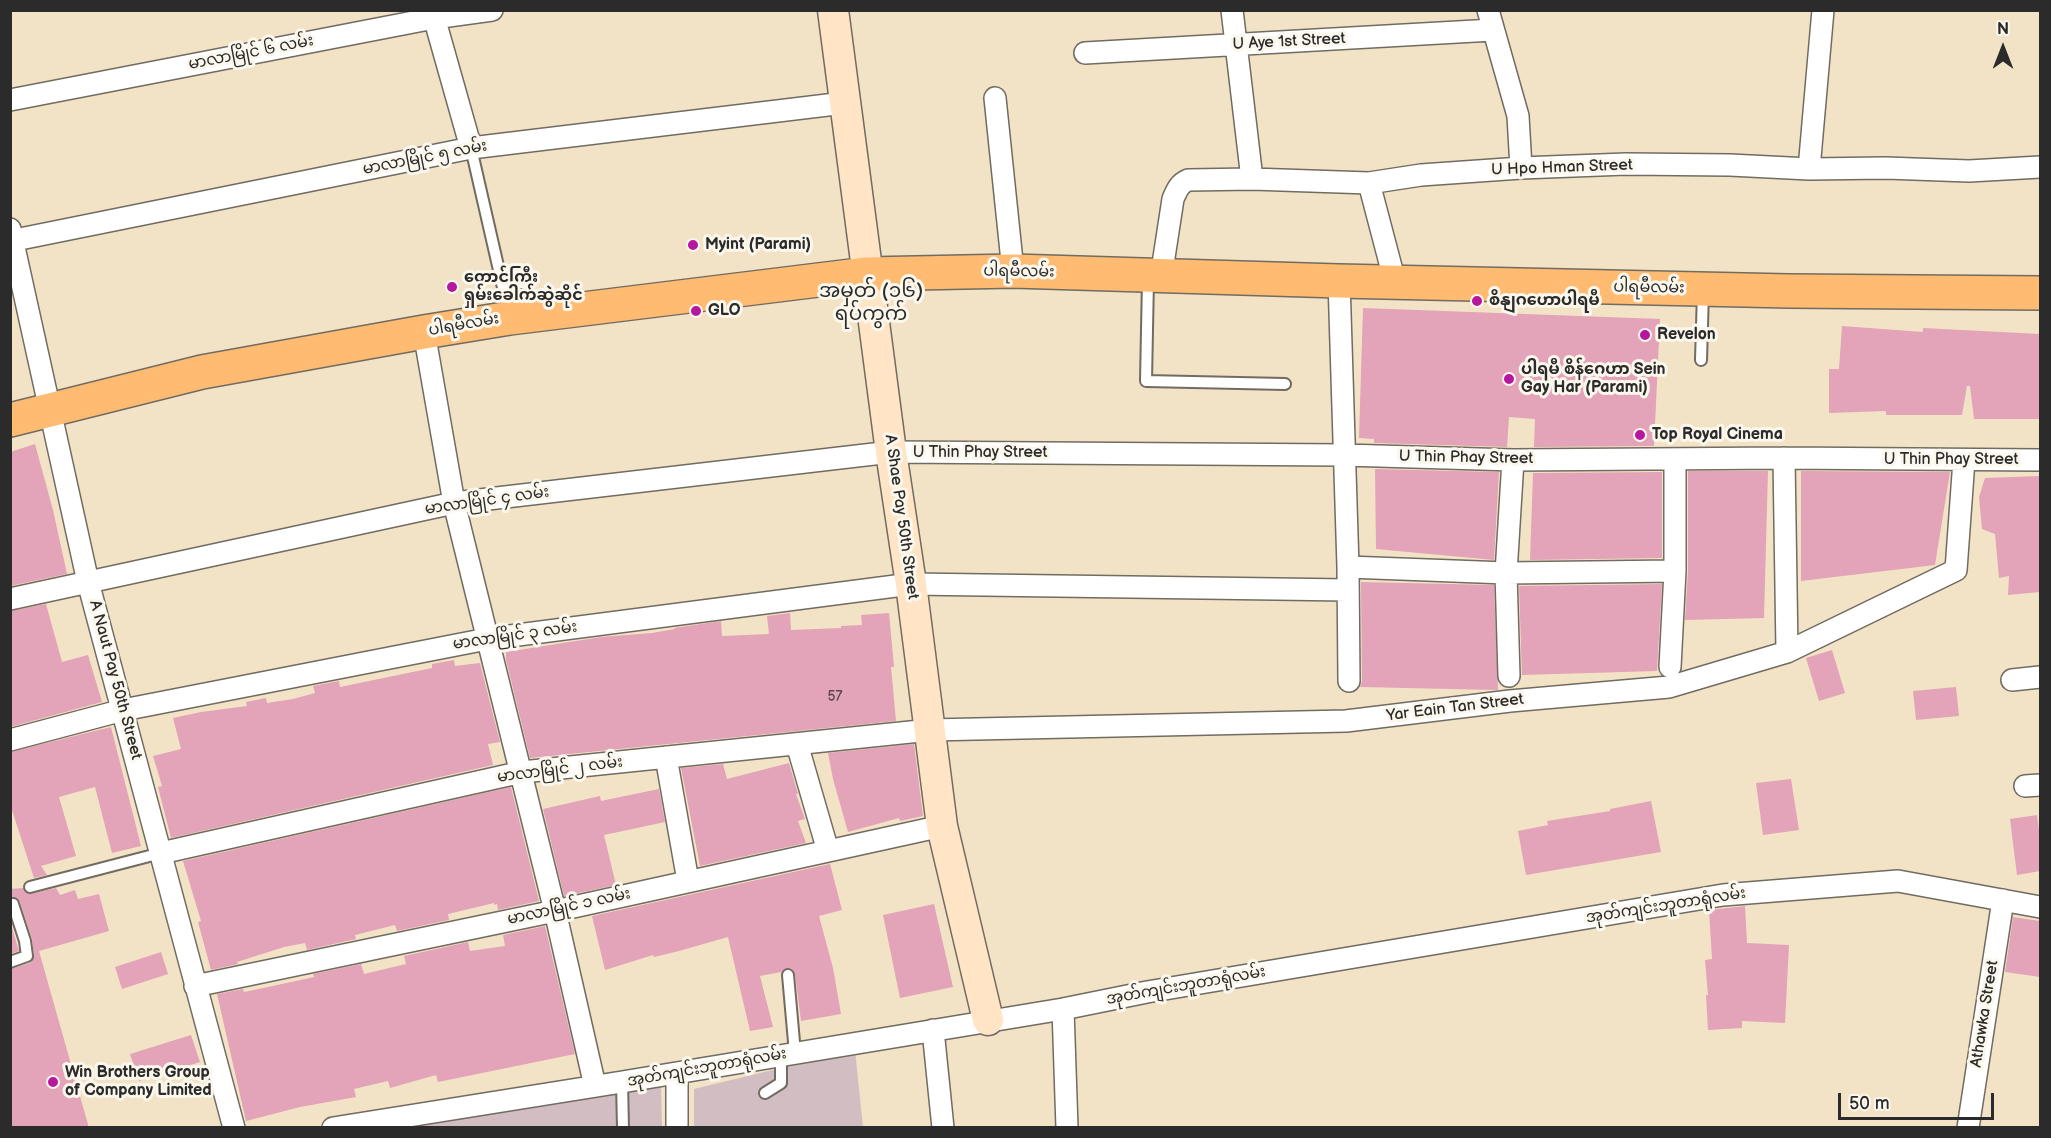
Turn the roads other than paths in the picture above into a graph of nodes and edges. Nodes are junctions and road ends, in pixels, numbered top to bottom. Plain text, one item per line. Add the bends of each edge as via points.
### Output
1 (492, 10) edge
2 (833, 10) edge
3 (1232, 10) edge
4 (1824, 10) edge
5 (433, 14) edge
6 (1491, 20) edge
7 (1236, 45) junction
8 (1085, 53) dead end
9 (995, 98) dead end
10 (10, 100) edge
11 (844, 103) junction
12 (471, 148) junction
13 (2040, 167) edge
14 (1521, 168) junction
15 (1809, 169) junction
16 (1252, 179) junction
17 (1369, 183) junction
18 (11, 237) edge
19 (1013, 271) junction
20 (867, 274) junction
21 (1154, 276) junction
22 (1339, 281) junction
23 (1395, 282) junction
24 (1703, 289) junction
25 (2040, 293) edge
26 (510, 318) junction
27 (424, 332) junction
28 (1701, 360) dead end
29 (1285, 384) dead end
30 (51, 409) junction
31 (10, 420) edge
32 (891, 452) junction
33 (1345, 455) junction
34 (1784, 458) junction
35 (1675, 459) junction
36 (1513, 460) junction
37 (1964, 460) junction
38 (2040, 460) edge
39 (454, 502) junction
40 (1348, 567) junction
41 (1675, 571) junction
42 (1506, 573) junction
43 (88, 582) junction
44 (911, 584) junction
45 (1347, 590) junction
46 (10, 598) edge
47 (487, 639) junction
48 (1787, 652) junction
49 (1670, 667) dead end
50 (1509, 676) dead end
51 (2040, 677) edge
52 (2012, 680) dead end
53 (1349, 681) dead end
54 (123, 710) junction
55 (930, 730) junction
56 (10, 740) edge
57 (797, 744) junction
58 (666, 757) junction
59 (522, 772) junction
60 (942, 826) junction
61 (828, 851) junction
62 (161, 853) junction
63 (688, 881) junction
64 (30, 887) dead end
65 (2003, 900) junction
66 (10, 904) edge
67 (2040, 907) edge
68 (555, 910) junction
69 (10, 962) edge
70 (788, 975) dead end
71 (195, 986) junction
72 (1063, 1009) junction
73 (988, 1020) junction
74 (933, 1030) junction
75 (788, 1054) junction
76 (677, 1073) junction
77 (622, 1082) junction
78 (595, 1086) junction
79 (765, 1093) dead end
80 (234, 1128) edge
81 (333, 1128) edge
82 (624, 1128) edge
83 (677, 1128) edge
84 (942, 1128) edge
85 (1067, 1128) edge
86 (1968, 1128) edge

1 - 5 street, မာလာမြိုင် ၆ လမ်း
2 - 11 street, A Shae Pay 50th Street
3 - 7 street
4 - 15 street
5 - 10 street, မာလာမြိုင် ၆ လမ်း
5 - 12 street
6 - 7 street, U Aye 1st Street
6 - 14 street via 1518,116
7 - 8 street, U Aye 1st Street
7 - 16 street
9 - 19 street
11 - 12 street, မာလာမြိုင် ၅ လမ်း
11 - 20 street, A Shae Pay 50th Street
12 - 18 street, မာလာမြိုင် ၅ လမ်း
12 - 26 lane
13 - 15 street, U Hpo Hman Street via 1969,171
14 - 15 street, U Hpo Hman Street via 1626,164
14 - 17 street, U Hpo Hman Street
16 - 17 street, U Hpo Hman Street
16 - 21 street, U Hpo Hman Street via 1182,182 1173,199
17 - 23 street
18 - 30 street, A Naut Pay 50th Street
19 - 20 main road, ပါရမီလမ်း
19 - 21 main road, ပါရမီလမ်း
20 - 26 main road, ပါရမီလမ်း
20 - 32 street, A Shae Pay 50th Street
21 - 22 main road, ပါရမီလမ်း
21 - 29 lane via 1146,381
22 - 23 main road, ပါရမီလမ်း
22 - 33 street
23 - 24 main road, ပါရမီလမ်း
24 - 25 main road, ပါရမီလမ်း
24 - 28 lane
26 - 27 main road, ပါရမီလမ်း
27 - 30 main road, ပါရမီလမ်း via 202,372
27 - 39 street
30 - 31 main road, ပါရမီလမ်း
30 - 43 street, A Naut Pay 50th Street
32 - 33 street, U Thin Phay Street
32 - 39 street, မာလာမြိုင် ၄ လမ်း
32 - 44 street, A Shae Pay 50th Street
33 - 36 street, U Thin Phay Street
33 - 40 street
34 - 35 street, U Thin Phay Street
34 - 37 street, U Thin Phay Street
34 - 48 street
35 - 36 street, U Thin Phay Street
35 - 41 street
36 - 42 street
37 - 38 street, U Thin Phay Street
37 - 48 street, Yar Eain Tan Street via 1956,570
39 - 43 street, မာလာမြိုင် ၄ လမ်း
39 - 47 street
40 - 42 street
40 - 45 street
41 - 42 street
41 - 49 street
42 - 50 street
43 - 46 street, မာလာမြိုင် ၄ လမ်း
43 - 54 street, A Naut Pay 50th Street
44 - 45 street, မာလာမြိုင် ၃ လမ်း
44 - 47 street, မာလာမြိုင် ၃ လမ်း
44 - 55 street, A Shae Pay 50th Street
45 - 53 street
47 - 54 street, မာလာမြိုင် ၃ လမ်း
47 - 59 street
48 - 55 street, Yar Eain Tan Street via 1669,687 1346,721
51 - 52 street
54 - 56 street, မာလာမြိုင် ၃ လမ်း
54 - 62 street, A Naut Pay 50th Street
55 - 57 street, မာလာမြိုင် ၂ လမ်း
55 - 60 street, A Shae Pay 50th Street
57 - 58 street, မာလာမြိုင် ၂ လမ်း
57 - 61 street
58 - 59 street, မာလာမြိုင် ၂ လမ်း
58 - 63 street
59 - 62 street, မာလာမြိုင် ၂ လမ်း
59 - 68 street
60 - 61 street, မာလာမြိုင် ၁ လမ်း
60 - 73 street, A Shae Pay 50th Street
61 - 63 street, မာလာမြိုင် ၁ လမ်း
62 - 64 lane
62 - 71 street, A Naut Pay 50th Street
63 - 68 street, မာလာမြိုင် ၁ လမ်း
65 - 67 street, အုတ်ကျင်းဘူတာရုံလမ်း
65 - 72 street, အုတ်ကျင်းဘူတာရုံလမ်း via 1898,881 1723,895
65 - 86 street, Athawka Street
66 - 69 lane via 27,956
68 - 71 street, မာလာမြိုင် ၁ လမ်း
68 - 78 street
70 - 75 lane
71 - 80 street, A Naut Pay 50th Street
72 - 73 street, အုတ်ကျင်းဘူတာရုံလမ်း
72 - 85 street
73 - 74 street, အုတ်ကျင်းဘူတာရုံလမ်း
74 - 75 street, အုတ်ကျင်းဘူတာရုံလမ်း
74 - 84 street
75 - 76 street, အုတ်ကျင်းဘူတာရုံလမ်း
75 - 79 lane via 781,1083
76 - 77 street, အုတ်ကျင်းဘူတာရုံလမ်း
76 - 83 street
77 - 78 street, အုတ်ကျင်းဘူတာရုံလမ်း
77 - 82 lane
78 - 81 street, အုတ်ကျင်းဘူတာရုံလမ်း

